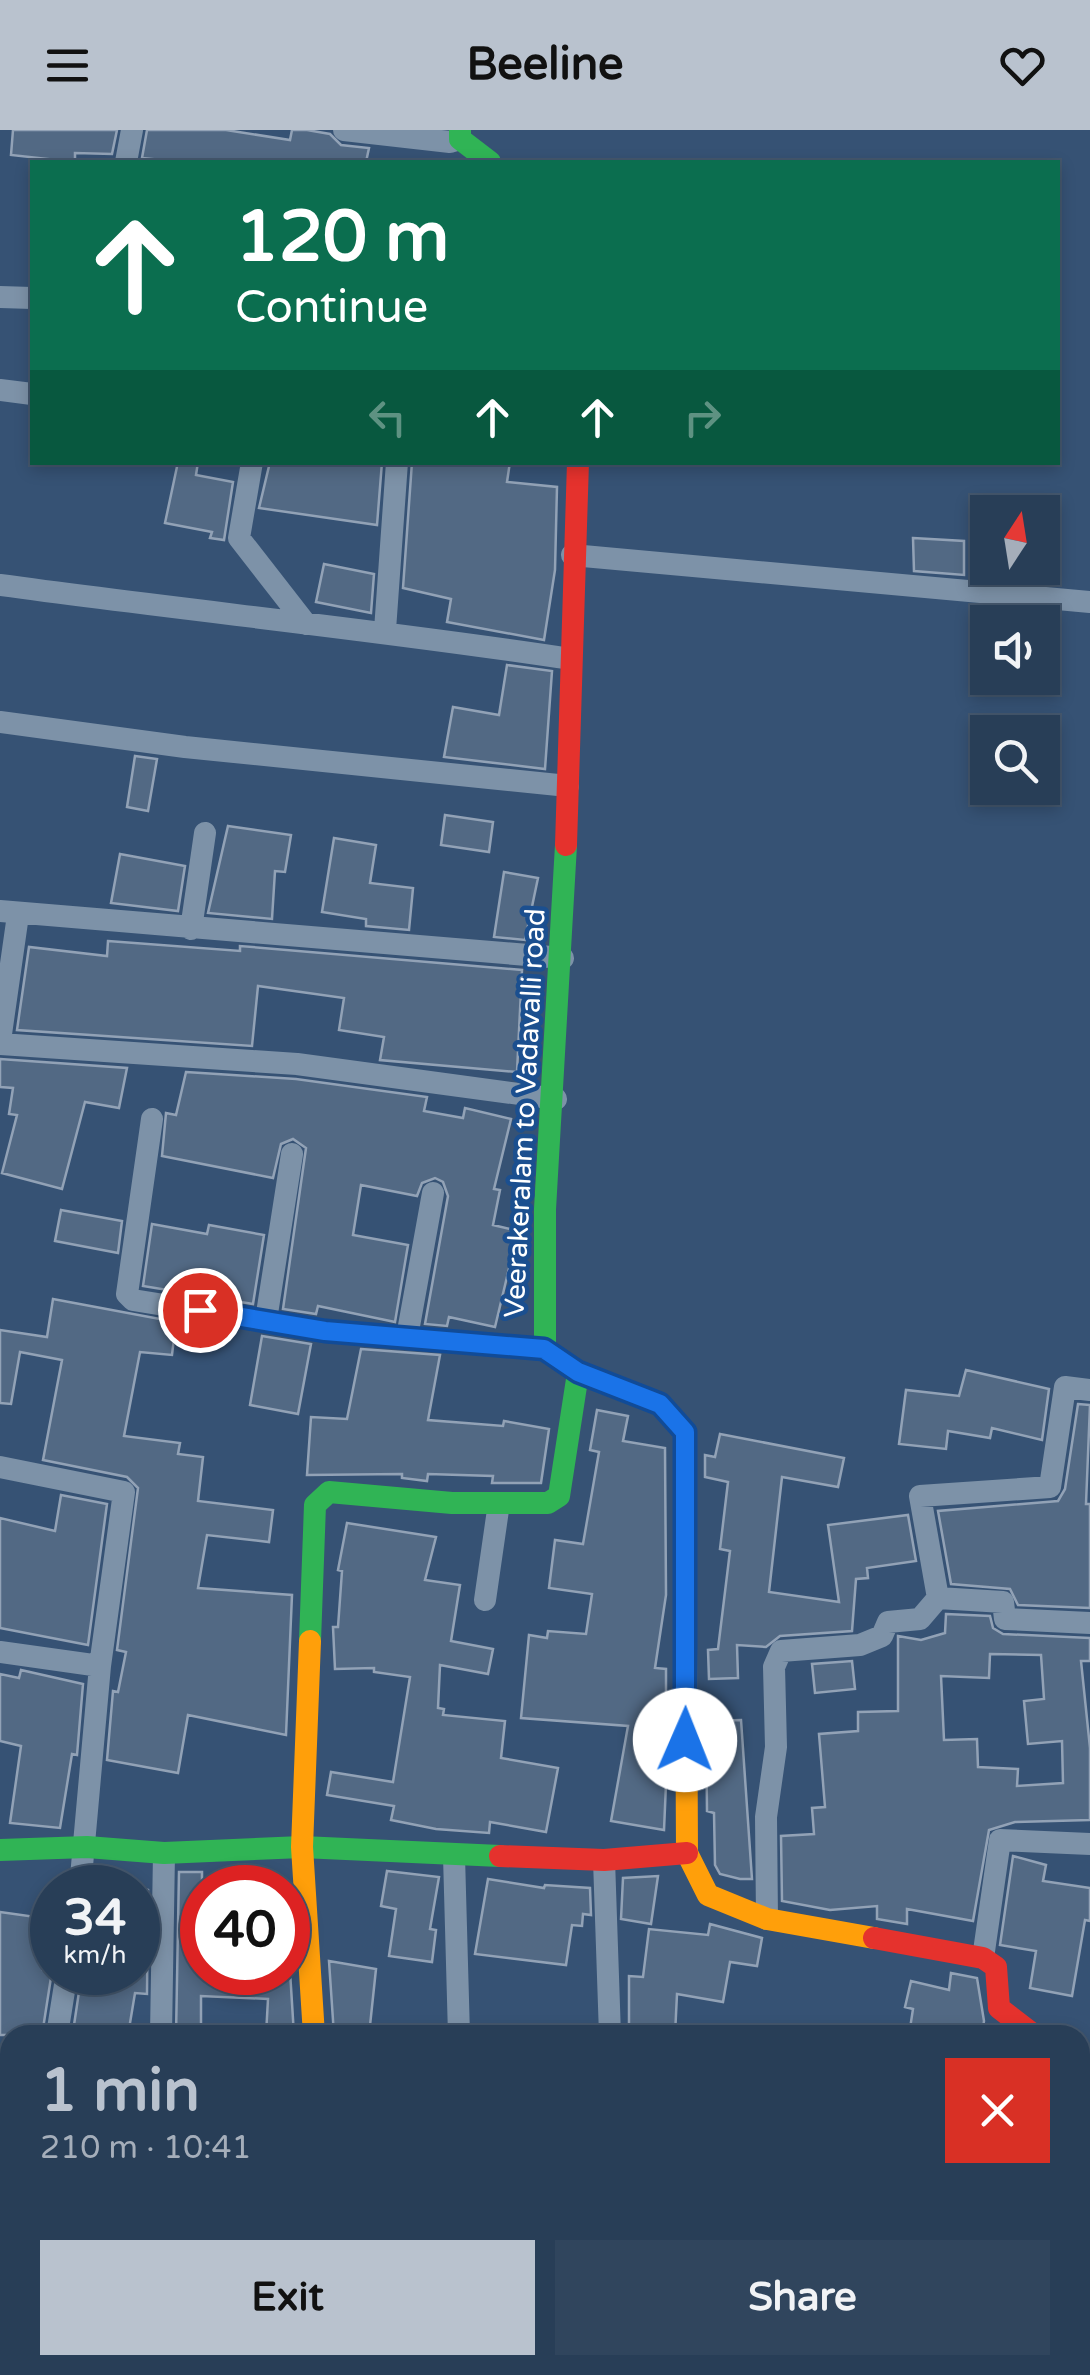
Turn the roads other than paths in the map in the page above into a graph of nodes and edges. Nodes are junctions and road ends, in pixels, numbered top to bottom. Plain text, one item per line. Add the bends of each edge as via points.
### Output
1 (132, 130) edge
2 (344, 130) edge
3 (448, 143) edge
4 (126, 160) edge
5 (486, 160) edge
6 (0, 297) edge
7 (30, 298) edge
8 (0, 390) edge
9 (30, 394) edge
10 (251, 465) edge
11 (398, 465) edge
12 (578, 465) edge
13 (572, 555) junction
14 (0, 585) edge
15 (1090, 602) edge
16 (306, 624) junction
17 (385, 630) junction
18 (571, 659) junction
19 (0, 722) edge
20 (568, 786) junction
21 (205, 833) dead end
22 (9, 913) edge
23 (191, 929) junction
24 (563, 958) junction
25 (0, 1043) edge
26 (556, 1099) junction
27 (152, 1120) dead end
28 (292, 1154) dead end
29 (433, 1193) dead end
30 (266, 1320) junction
31 (407, 1337) junction
32 (544, 1349) junction
33 (578, 1372) junction
34 (1090, 1390) edge
35 (0, 1467) edge
36 (499, 1503) junction
37 (938, 1598) junction
38 (485, 1600) dead end
39 (1090, 1622) edge
40 (0, 1652) edge
41 (100, 1666) junction
42 (1090, 1844) edge
43 (86, 1847) junction
44 (302, 1847) junction
45 (0, 1850) edge
46 (164, 1852) junction
47 (687, 1853) junction
48 (454, 1856) junction
49 (604, 1860) junction
50 (83, 1865) edge
51 (767, 1919) junction
52 (982, 1958) junction
53 (63, 1995) edge
54 (999, 2008) junction
55 (59, 2025) edge
56 (161, 2025) edge
57 (313, 2025) edge
58 (459, 2025) edge
59 (610, 2025) edge
60 (997, 2025) edge
61 (1021, 2025) edge

1 - 4 street
2 - 3 street
3 - 5 street
6 - 7 street
8 - 9 street
10 - 16 street via 239,538
11 - 17 street
12 - 13 street, Veerakeralam to Vadavalli road
13 - 15 street
13 - 18 street, Veerakeralam to Vadavalli road
14 - 16 street
16 - 17 street
17 - 18 street
18 - 20 street, Veerakeralam to Vadavalli road
19 - 20 street
20 - 24 street, Veerakeralam to Vadavalli road
21 - 23 street
22 - 23 street
22 - 25 street
23 - 24 street
24 - 26 street, Veerakeralam to Vadavalli road
25 - 26 street via 297,1064
26 - 32 street, Veerakeralam to Vadavalli road via 545,1209
27 - 30 street via 128,1294
28 - 30 street
29 - 31 street
30 - 31 street
31 - 32 street
32 - 33 street, Veerakeralam to Vadavalli road
33 - 36 street via 559,1496 548,1503
33 - 47 street, Veerakeralam to Vadavalli road via 660,1404 685,1432
34 - 37 street via 1066,1387 1050,1487 920,1496
35 - 41 street via 124,1492
36 - 38 street
36 - 44 street via 329,1492 314,1505
37 - 39 street via 1003,1602 1005,1619
37 - 51 street via 920,1619 888,1622 882,1636 860,1645 781,1652 774,1667 776,1747 766,1816
40 - 41 street
41 - 43 street
42 - 52 street via 1000,1840
43 - 45 street
43 - 46 street
43 - 50 street
44 - 46 street
44 - 48 street
44 - 57 street
46 - 56 street
47 - 49 street
47 - 51 street, Veerakeralam to Vadavalli road via 708,1896
48 - 49 street
48 - 58 street
49 - 59 street
51 - 52 street, Veerakeralam to Vadavalli road
52 - 54 street via 996,1966
53 - 55 street
54 - 60 street
54 - 61 street

